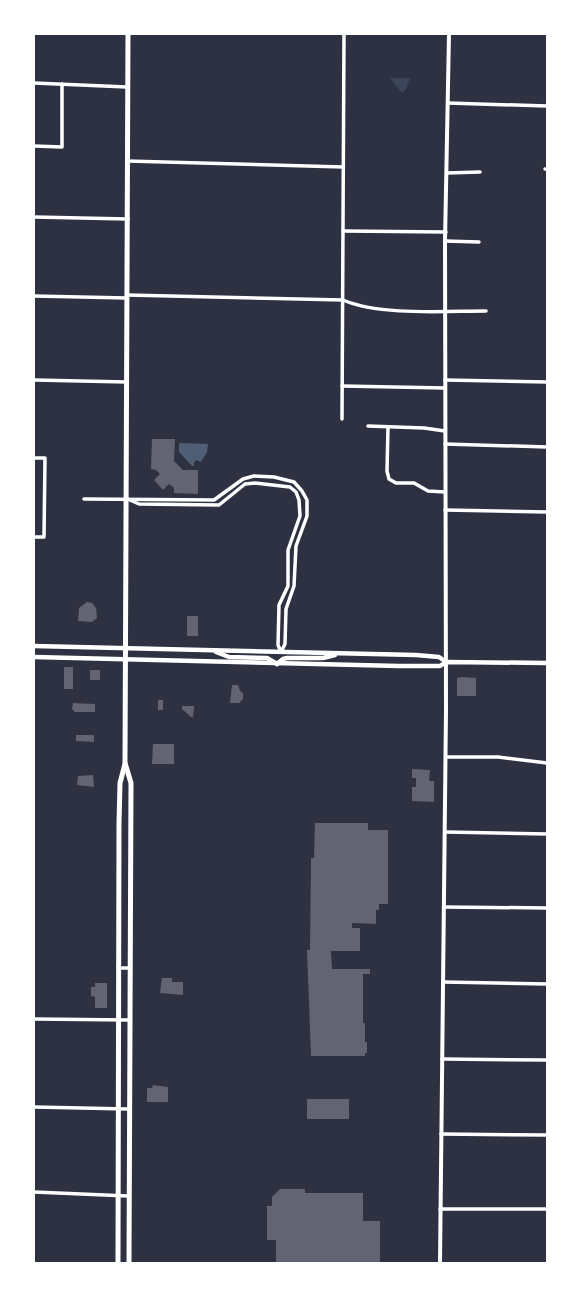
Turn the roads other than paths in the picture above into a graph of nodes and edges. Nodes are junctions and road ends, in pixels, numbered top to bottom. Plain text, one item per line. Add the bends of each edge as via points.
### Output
1 (128, 34) edge
2 (344, 34) edge
3 (449, 34) edge
4 (34, 83) edge
5 (62, 84) junction
6 (127, 87) junction
7 (448, 103) junction
8 (547, 106) edge
9 (34, 146) edge
10 (127, 161) junction
11 (343, 167) junction
12 (480, 172) dead end
13 (448, 173) junction
14 (34, 217) edge
15 (128, 219) junction
16 (343, 231) junction
17 (446, 232) junction
18 (445, 241) junction
19 (479, 242) dead end
20 (34, 296) edge
21 (127, 297) junction
22 (343, 300) junction
23 (445, 311) junction
24 (486, 311) dead end
25 (34, 380) edge
26 (445, 380) junction
27 (127, 382) junction
28 (547, 382) edge
29 (342, 386) junction
30 (445, 388) junction
31 (342, 419) dead end
32 (368, 426) dead end
33 (388, 427) junction
34 (445, 431) junction
35 (445, 444) junction
36 (547, 447) edge
37 (34, 458) edge
38 (445, 492) junction
39 (84, 499) dead end
40 (127, 499) junction
41 (446, 510) junction
42 (547, 512) edge
43 (34, 537) edge
44 (34, 646) edge
45 (126, 648) junction
46 (211, 650) junction
47 (281, 652) junction
48 (340, 653) junction
49 (34, 657) edge
50 (126, 659) junction
51 (446, 662) junction
52 (547, 663) edge
53 (277, 664) junction
54 (446, 757) junction
55 (125, 763) junction
56 (547, 764) edge
57 (444, 832) junction
58 (547, 834) edge
59 (444, 907) junction
60 (547, 908) edge
61 (118, 968) junction
62 (129, 968) junction
63 (443, 982) junction
64 (547, 984) edge
65 (34, 1019) edge
66 (118, 1020) junction
67 (129, 1020) junction
68 (442, 1059) junction
69 (547, 1060) edge
70 (34, 1107) edge
71 (117, 1109) junction
72 (128, 1109) junction
73 (441, 1134) junction
74 (547, 1135) edge
75 (34, 1192) edge
76 (117, 1194) junction
77 (128, 1196) junction
78 (440, 1209) junction
79 (547, 1209) edge
80 (118, 1263) edge
81 (129, 1263) edge
82 (440, 1263) edge

1 - 6 main road
2 - 11 street
3 - 7 street
4 - 5 street
5 - 6 street
5 - 9 street via 62,147
6 - 10 main road
7 - 8 street
7 - 13 street
10 - 11 street
10 - 15 main road
11 - 16 street
12 - 13 street
13 - 17 street
14 - 15 street
15 - 21 main road
16 - 17 street
16 - 22 street
17 - 18 street
18 - 19 street
18 - 23 street
20 - 21 street
21 - 22 street
21 - 27 main road
22 - 23 street via 357,306 376,309
22 - 29 street
23 - 24 street
23 - 26 street
25 - 27 street
26 - 28 street
26 - 30 street
27 - 40 main road
29 - 30 street
29 - 31 street
30 - 34 street
32 - 33 street
33 - 34 street
33 - 38 street via 389,479 396,483 414,484 428,491
34 - 35 street
35 - 36 street
35 - 38 street
37 - 43 street via 45,458 44,537
38 - 41 street
39 - 40 street
40 - 45 main road
40 - 47 street via 138,504 210,506 218,505 246,484 255,483 290,487 296,492 300,516 288,550 288,586 279,605 278,645
40 - 47 street via 214,500 243,479 254,476 294,482 307,500 307,516 296,546 294,586 286,609 285,644
41 - 42 street
41 - 51 street
44 - 45 main road
45 - 46 main road
45 - 50 main road
46 - 47 main road
46 - 53 main road via 229,657 267,658
47 - 48 main road
48 - 51 main road via 439,657
48 - 53 main road via 323,658 287,658
49 - 50 main road
50 - 53 main road
50 - 55 main road
51 - 52 main road
51 - 53 main road via 440,666
51 - 54 street
54 - 56 street via 498,757
54 - 57 street
55 - 61 main road via 120,783
55 - 62 main road via 131,783
57 - 58 street
57 - 59 street
59 - 60 street
59 - 63 street
61 - 62 street
61 - 66 main road
62 - 67 main road
63 - 64 street
63 - 68 street
65 - 66 street
66 - 67 street
66 - 71 main road
67 - 72 main road
68 - 69 street
68 - 73 street
70 - 71 street
71 - 72 street
71 - 76 main road
72 - 77 main road
73 - 74 street
73 - 78 street
75 - 76 street
76 - 77 street
76 - 80 main road
77 - 81 main road
78 - 79 street
78 - 82 street

